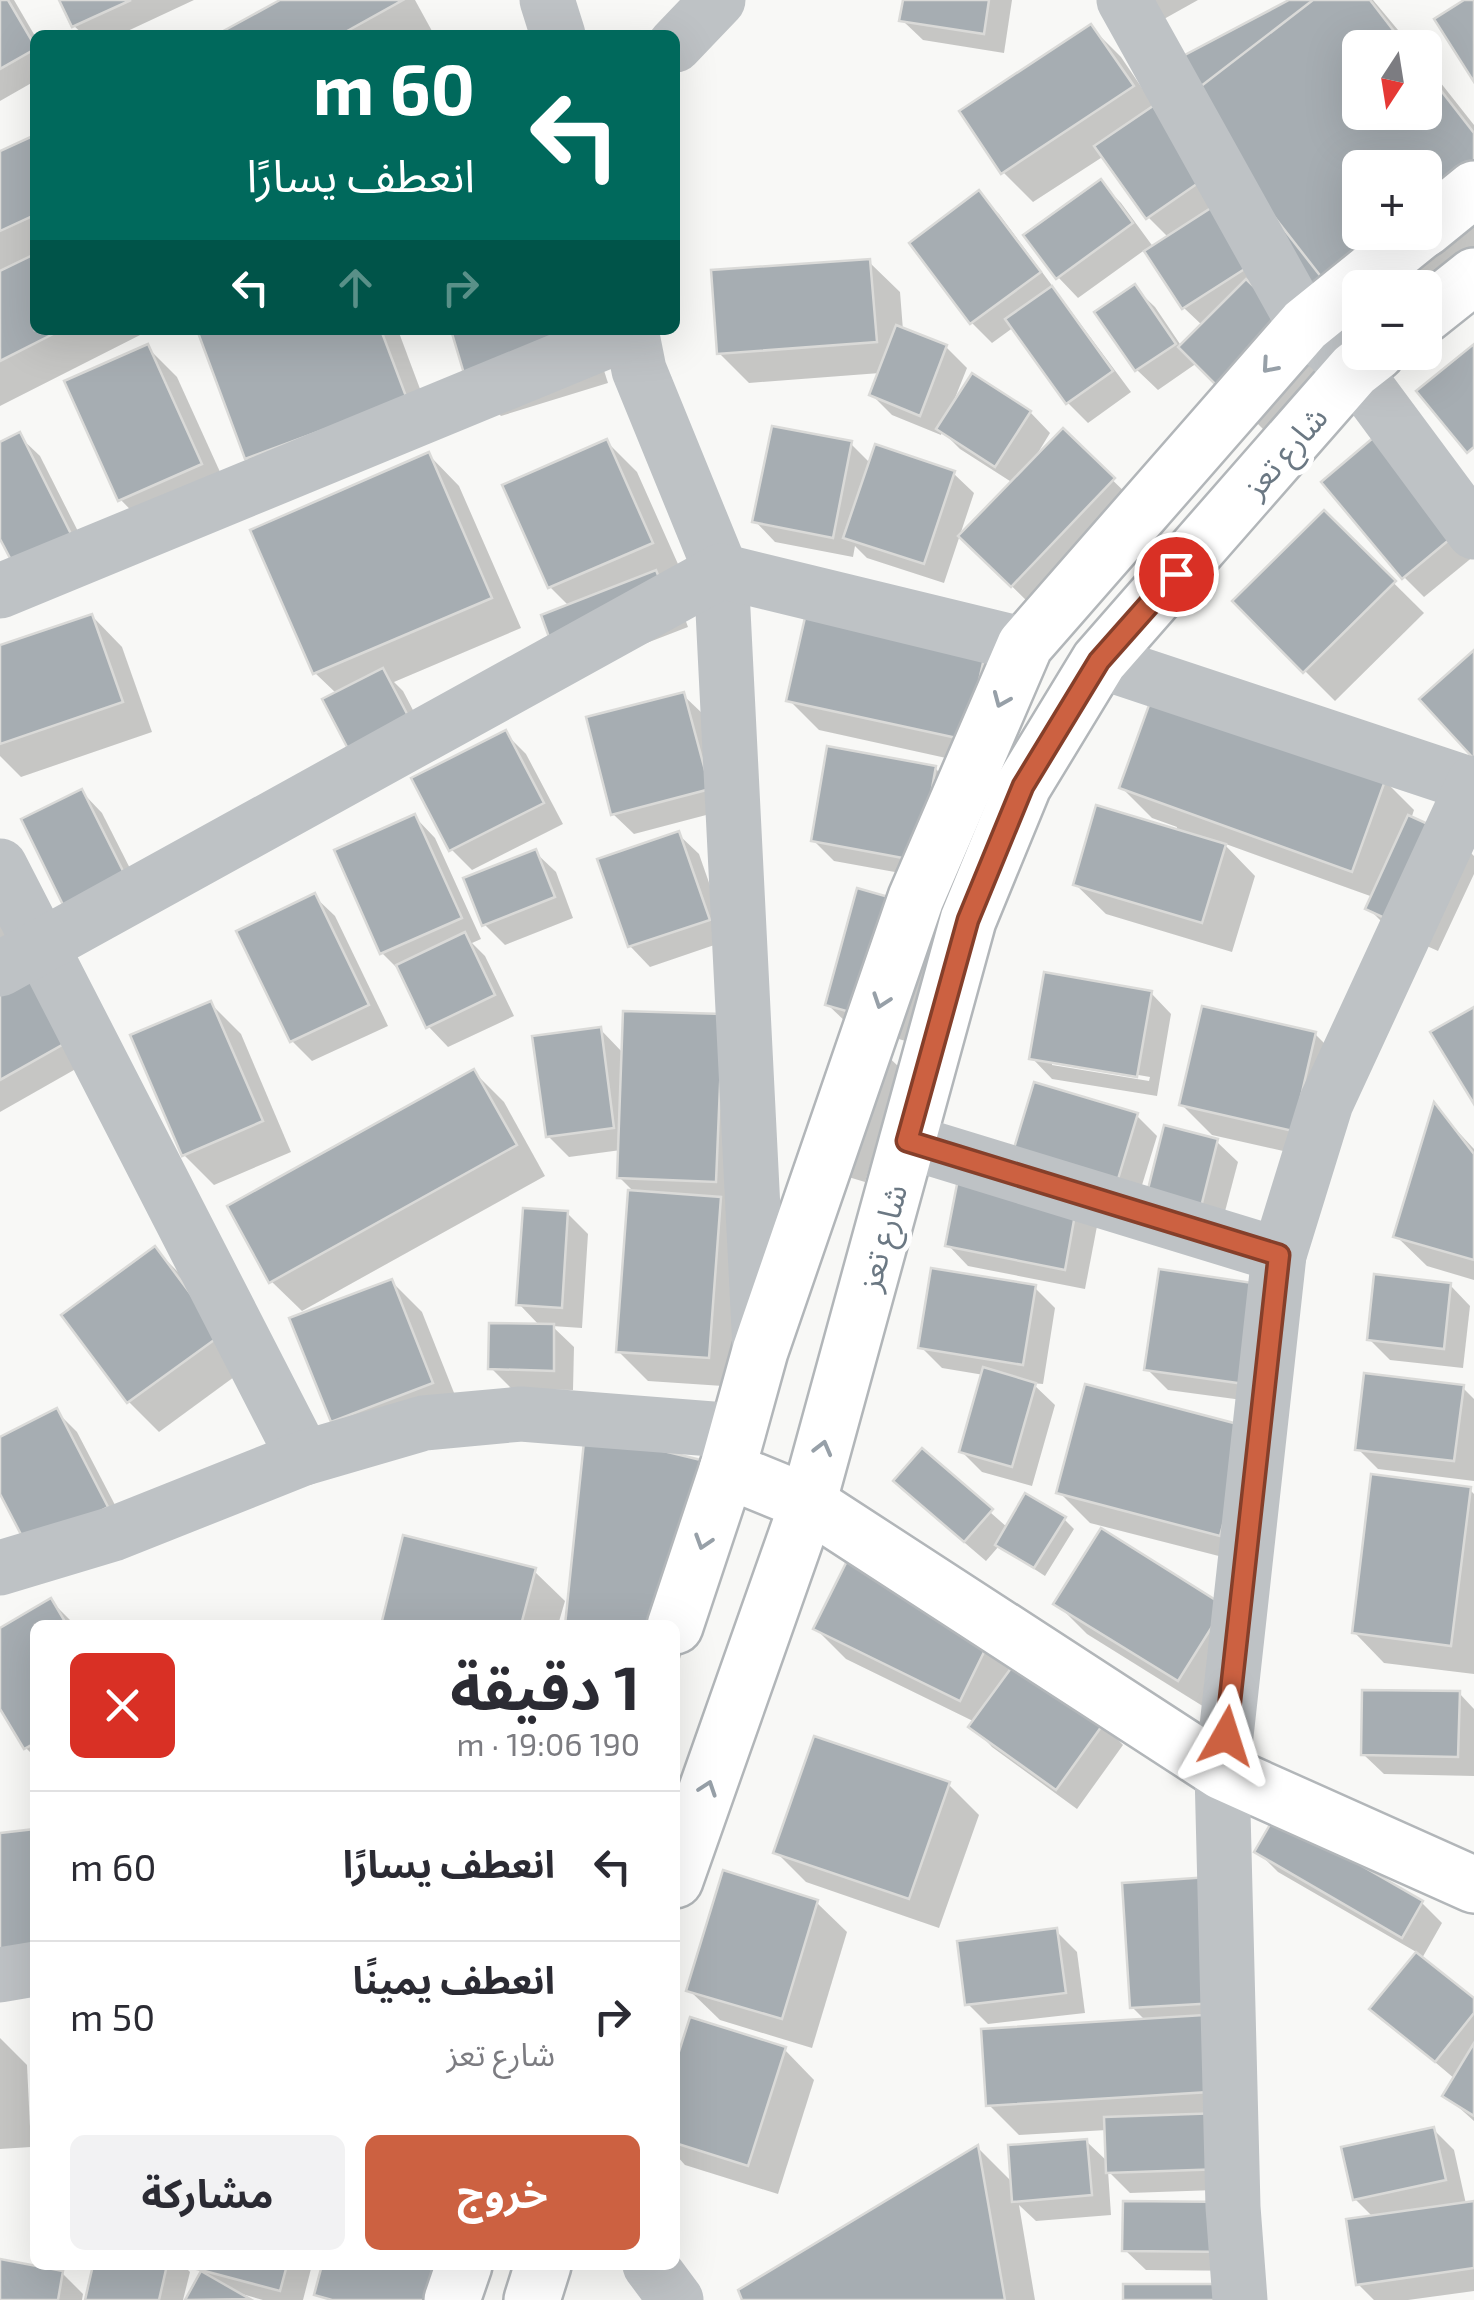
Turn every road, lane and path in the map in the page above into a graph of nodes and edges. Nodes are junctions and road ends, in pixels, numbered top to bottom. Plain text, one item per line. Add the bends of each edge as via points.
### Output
1 (547, 0) edge
2 (718, 0) edge
3 (1124, 0) edge
4 (556, 30) edge
5 (680, 39) edge
6 (1474, 189) edge
7 (1442, 215) edge
8 (1399, 250) edge
9 (1474, 276) edge
10 (1442, 301) edge
11 (1305, 325) junction
12 (621, 335) edge
13 (632, 335) edge
14 (1342, 347) edge
15 (1359, 370) edge
16 (1371, 370) edge
17 (1474, 532) edge
18 (721, 570) junction
19 (0, 590) edge
20 (1025, 645) junction
21 (1099, 661) junction
22 (1473, 784) edge
23 (0, 866) edge
24 (21, 958) edge
25 (907, 1141) junction
26 (1279, 1255) junction
27 (760, 1351) junction
28 (732, 1450) junction
29 (304, 1458) junction
30 (808, 1503) junction
31 (0, 1568) edge
32 (677, 1620) edge
33 (1222, 1772) junction
34 (680, 1866) edge
35 (1473, 1882) edge
36 (30, 1970) edge
37 (0, 1974) edge
38 (462, 2270) edge
39 (541, 2270) edge
40 (654, 2270) edge
41 (452, 2300) edge
42 (532, 2300) edge
43 (676, 2300) edge
44 (1240, 2300) edge

1 - 4 street
2 - 5 street
3 - 11 street
6 - 7 main road, شارع تعز
8 - 11 main road, شارع تعز
9 - 10 main road
11 - 14 street
11 -> 20 main road, شارع تعز
12 - 19 street
13 - 18 street via 639,370
15 - 21 main road, شارع تعز
16 - 17 street
18 - 20 street
18 - 24 street
18 - 27 street
20 -> 27 main road, شارع تعز via 916,898
21 - 22 street
21 - 25 main road, شارع تعز via 1023,786 968,920
22 - 26 street via 1326,1104
23 - 24 street
24 - 29 street
25 - 26 street
30 -> 25 main road, شارع تعز
26 - 33 street
27 - 28 main road, شارع تعز
28 - 29 street via 521,1414 424,1423
28 - 30 main road
28 -> 32 main road, شارع تعز
29 - 31 street via 113,1534
30 - 33 main road
34 -> 30 main road, شارع تعز
33 - 35 main road
33 - 44 street
36 - 37 street
38 - 41 main road
39 - 42 main road
40 - 43 street

